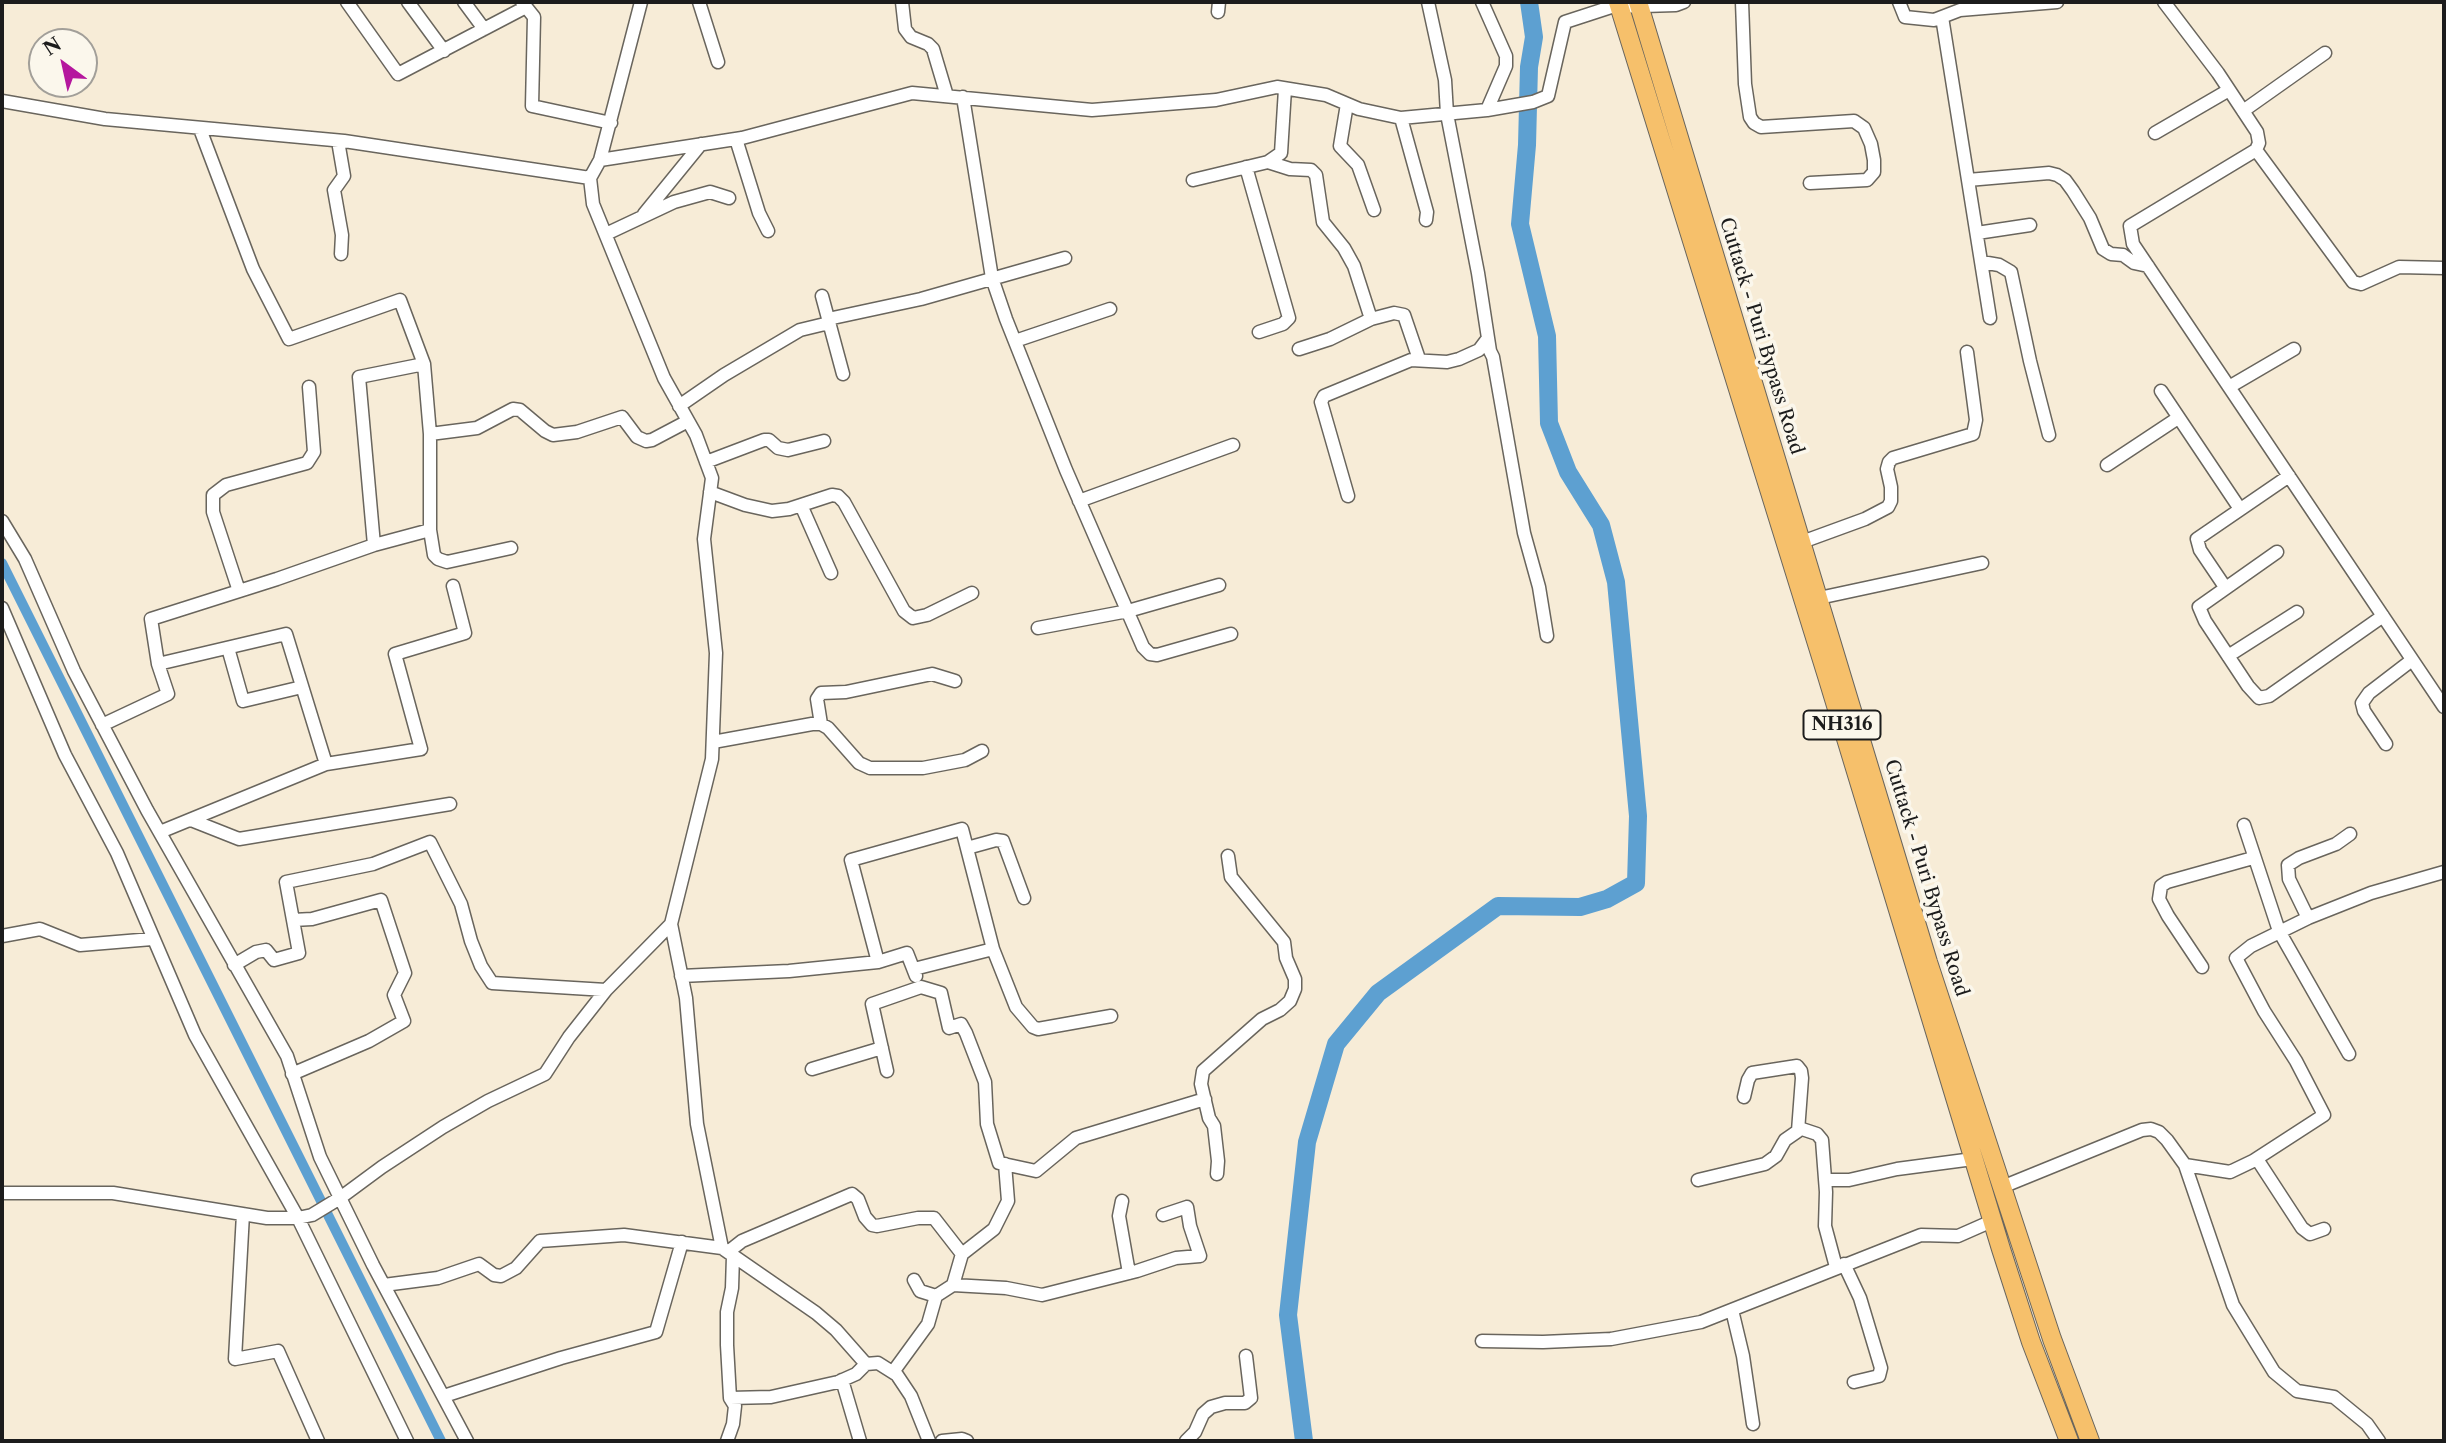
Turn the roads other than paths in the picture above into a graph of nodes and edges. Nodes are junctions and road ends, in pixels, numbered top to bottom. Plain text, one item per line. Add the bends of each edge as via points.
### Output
1 (347, 2) edge
2 (408, 2) edge
3 (464, 2) edge
4 (641, 2) edge
5 (699, 2) edge
6 (902, 2) edge
7 (1428, 2) edge
8 (1482, 2) edge
9 (1684, 2) edge
10 (1742, 2) edge
11 (1899, 2) edge
12 (2057, 2) edge
13 (2164, 2) edge
14 (2023, 3) edge
15 (524, 4) edge
16 (1619, 4) edge
17 (1639, 4) edge
18 (1942, 17) junction
19 (484, 29) junction
20 (444, 51) junction
21 (2325, 53) dead end
22 (718, 62) dead end
23 (1285, 89) junction
24 (2229, 90) junction
25 (947, 96) junction
26 (963, 97) junction
27 (2, 98) edge
28 (1347, 104) junction
29 (1492, 109) junction
30 (2243, 111) junction
31 (1447, 114) junction
32 (1401, 118) junction
33 (611, 122) junction
34 (200, 129) junction
35 (2155, 133) dead end
36 (736, 139) junction
37 (338, 141) junction
38 (701, 144) junction
39 (2256, 150) junction
40 (600, 160) junction
41 (1268, 162) junction
42 (1246, 167) junction
43 (590, 178) junction
44 (1193, 180) dead end
45 (1968, 180) junction
46 (1810, 183) dead end
47 (729, 198) dead end
48 (1374, 209) dead end
49 (642, 217) junction
50 (1426, 220) dead end
51 (2029, 225) dead end
52 (768, 231) dead end
53 (1977, 233) junction
54 (606, 234) junction
55 (341, 254) dead end
56 (1065, 257) dead end
57 (1982, 262) junction
58 (2148, 266) junction
59 (2444, 268) edge
60 (992, 278) junction
61 (822, 296) dead end
62 (1110, 309) dead end
63 (1990, 318) dead end
64 (1371, 319) junction
65 (828, 321) junction
66 (1259, 332) dead end
67 (1488, 338) junction
68 (1015, 341) junction
69 (1299, 349) dead end
70 (2294, 349) dead end
71 (1967, 352) dead end
72 (1419, 359) junction
73 (424, 364) junction
74 (843, 374) dead end
75 (309, 387) dead end
76 (2229, 387) junction
77 (2161, 391) dead end
78 (679, 406) junction
79 (2178, 418) junction
80 (688, 421) junction
81 (430, 434) junction
82 (2049, 435) dead end
83 (824, 441) dead end
84 (1233, 445) dead end
85 (706, 463) junction
86 (2107, 464) dead end
87 (2289, 476) junction
88 (710, 492) junction
89 (1348, 496) dead end
90 (1079, 501) junction
91 (802, 505) junction
92 (2240, 509) junction
93 (2, 521) edge
94 (430, 530) junction
95 (1802, 542) junction
96 (374, 545) junction
97 (511, 548) dead end
98 (2277, 552) dead end
99 (1982, 563) dead end
100 (831, 573) dead end
101 (1219, 585) dead end
102 (453, 586) dead end
103 (2225, 587) junction
104 (239, 591) junction
105 (972, 593) dead end
106 (1819, 598) junction
107 (2, 608) edge
108 (1128, 611) junction
109 (2297, 612) dead end
110 (2383, 616) junction
111 (1038, 628) dead end
112 (1231, 634) dead end
113 (1547, 636) dead end
114 (228, 648) junction
115 (2228, 656) junction
116 (2412, 660) junction
117 (158, 664) junction
118 (955, 681) dead end
119 (302, 687) junction
120 (2444, 707) edge
121 (821, 724) junction
122 (102, 725) junction
123 (713, 742) junction
124 (2386, 744) dead end
125 (982, 751) dead end
126 (326, 764) junction
127 (450, 804) dead end
128 (191, 820) junction
129 (2244, 825) dead end
130 (160, 832) junction
131 (2350, 834) dead end
132 (967, 848) junction
133 (1228, 856) dead end
134 (2253, 858) junction
135 (2444, 872) edge
136 (1024, 898) dead end
137 (2308, 918) junction
138 (293, 920) junction
139 (671, 924) junction
140 (2279, 931) junction
141 (2, 936) edge
142 (152, 939) junction
143 (993, 949) junction
144 (878, 962) junction
145 (234, 965) junction
146 (2202, 967) dead end
147 (914, 969) junction
148 (681, 976) junction
149 (921, 987) junction
150 (606, 990) junction
151 (1111, 1016) dead end
152 (882, 1048) junction
153 (2349, 1054) dead end
154 (812, 1069) dead end
155 (887, 1071) dead end
156 (292, 1074) junction
157 (1744, 1097) dead end
158 (1205, 1099) junction
159 (1799, 1128) junction
160 (1973, 1158) junction
161 (2257, 1159) junction
162 (1005, 1164) junction
163 (2185, 1165) junction
164 (1217, 1174) dead end
165 (1698, 1180) dead end
166 (1825, 1180) junction
167 (2002, 1187) junction
168 (2, 1193) edge
169 (336, 1201) junction
170 (1122, 1201) dead end
171 (243, 1214) junction
172 (1163, 1215) dead end
173 (298, 1219) junction
174 (1992, 1221) junction
175 (2323, 1229) dead end
176 (682, 1242) junction
177 (728, 1252) junction
178 (962, 1254) junction
179 (1840, 1266) junction
180 (1129, 1273) junction
181 (914, 1280) dead end
182 (384, 1285) junction
183 (953, 1285) junction
184 (936, 1296) junction
185 (1732, 1310) junction
186 (1482, 1342) dead end
187 (1247, 1356) dead end
188 (866, 1364) junction
189 (893, 1372) junction
190 (842, 1380) junction
191 (1854, 1382) dead end
192 (444, 1396) junction
193 (730, 1398) junction
194 (1753, 1424) dead end
195 (318, 1441) edge
196 (407, 1441) edge
197 (467, 1441) edge
198 (727, 1441) edge
199 (860, 1441) edge
200 (929, 1441) edge
201 (942, 1441) edge
202 (967, 1441) edge
203 (1186, 1441) edge
204 (2068, 1441) edge
205 (2090, 1441) edge
206 (2379, 1441) edge

1 - 20 street via 398,74
2 - 20 street
3 - 19 street
4 - 33 street
5 - 22 street
6 - 25 street via 905,29 933,49
7 - 31 street via 1445,79
8 - 29 street via 1506,56
9 - 17 street
10 - 46 street via 1745,84 1754,123 1761,127 1854,121 1864,128 1871,144 1874,172 1867,180
11 - 18 street via 1905,17
12 - 14 street
13 - 24 street
14 - 18 street via 1960,10
15 - 19 street
15 - 33 street via 534,17 532,106
16 - 17 street
16 - 29 street via 1565,22 1548,96
16 - 160 highway, Cuttack - Puri Bypass Road / NH316
17 - 95 highway, Cuttack - Puri Bypass Road / NH316
18 - 45 street
19 - 20 street
21 - 30 street
23 - 26 street via 1092,110
23 - 28 street via 1326,95
23 - 41 street via 1281,153
24 - 30 street
24 - 35 street
25 - 26 street
25 - 36 street via 912,93
26 - 60 street
27 - 34 street via 105,119
28 - 32 street
28 - 48 street via 1340,146 1358,165
29 - 31 street
30 - 39 street via 2257,132
31 - 32 street
31 - 67 street
32 - 50 street
33 - 40 street
34 - 37 street
34 - 73 street via 254,269 289,340 400,300
36 - 38 street
36 - 52 street
37 - 43 street
37 - 55 street via 344,176 334,190
38 - 40 street
38 - 49 street
39 - 58 street via 2130,226 2133,244
39 - 59 street via 2353,282 2361,284 2399,267
40 - 43 street
41 - 42 street
41 - 64 street via 1311,170 1316,175 1323,222 1354,267
42 - 44 street
42 - 66 street via 1289,318
43 - 54 street via 593,204
45 - 53 street
45 - 58 street via 2057,174 2079,200 2103,249
47 - 49 street via 710,192
49 - 54 street
51 - 53 street
53 - 57 street
54 - 78 street
56 - 60 street
57 - 63 street
57 - 82 street via 2011,272
58 - 76 street
60 - 65 street
60 - 68 street
61 - 65 street
62 - 68 street
64 - 69 street
64 - 72 street via 1404,315
65 - 74 street
65 - 78 street via 800,330
67 - 72 street via 1479,350 1459,359
67 - 113 street
68 - 90 street
70 - 76 street
71 - 95 street via 1976,420 1973,434 1893,458 1887,469 1891,486 1888,507
72 - 89 street via 1321,401
73 - 81 street
73 - 96 street via 359,377
75 - 104 street via 314,452 307,463 226,485 212,495 213,512
76 - 87 street
77 - 79 street
78 - 80 street
79 - 86 street
79 - 92 street
80 - 81 street via 646,441 637,438 622,417 553,435 513,409 477,428
80 - 85 street
81 - 94 street
83 - 85 street via 789,450 764,440
84 - 90 street
85 - 88 street via 712,478
87 - 92 street
87 - 110 street
88 - 91 street via 772,511
88 - 123 street via 704,539 716,653
90 - 108 street
91 - 100 street
91 - 105 street via 832,495 844,502 899,603 913,618
92 - 103 street via 2197,539
93 - 122 street via 25,559
94 - 96 street
94 - 97 street via 434,555 447,562
95 - 106 highway, Cuttack - Puri Bypass Road / NH316
96 - 104 street
98 - 103 street
99 - 106 street
101 - 108 street
102 - 126 street via 465,633 396,654 421,749
103 - 115 street via 2199,607
104 - 117 street via 151,619
106 - 167 highway, Cuttack - Puri Bypass Road / NH316 via 1928,962
107 - 142 street via 65,755 117,853
108 - 111 street
108 - 112 street via 1150,654
109 - 115 street
110 - 115 street via 2262,698 2255,695
110 - 116 street
114 - 117 street
114 - 119 street via 286,634
114 - 119 street via 243,701
116 - 120 street
116 - 124 street via 2362,703
117 - 122 street via 168,694
118 - 121 street via 932,674 821,693 817,699
119 - 126 street
121 - 123 street
121 - 125 street via 859,763 870,768 923,768 965,760
122 - 130 street
123 - 139 street
126 - 128 street
127 - 128 street via 239,839
128 - 130 street
129 - 134 street
130 - 145 street
131 - 137 street via 2288,865 2289,879
132 - 136 street via 1003,841
132 - 143 street
132 - 144 street via 962,829 851,860
133 - 158 street via 1231,877 1284,942 1295,989 1280,1010 1262,1019 1203,1071 1200,1084
134 - 140 street
134 - 146 street via 2161,886 2159,899
135 - 137 street
137 - 140 street
138 - 145 street via 299,953 274,960 266,950
138 - 150 street via 286,882 373,864 430,842 461,904 481,967 492,983
138 - 156 street via 381,900 405,973 394,995 404,1021
139 - 148 street
139 - 150 street
140 - 153 street
140 - 161 street via 2236,957 2324,1115
141 - 142 street via 40,929 80,945
142 - 173 street via 195,1035
143 - 147 street
143 - 151 street via 1016,1007 1033,1027
144 - 147 street via 907,953
144 - 148 street
145 - 156 street via 287,1056
147 - 149 street
148 - 177 street via 697,1124
149 - 152 street via 872,1003
149 - 162 street via 941,993 949,1028 961,1024 965,1032 985,1082 991,1137 999,1163
150 - 169 street via 545,1074 443,1127
152 - 154 street
152 - 155 street
156 - 169 street
157 - 159 street via 1752,1073 1797,1066 1802,1079
158 - 162 street via 1076,1138 1036,1171
158 - 164 street via 1214,1126
159 - 165 street via 1765,1164
159 - 166 street via 1820,1136
160 - 166 street via 1849,1180
160 - 174 highway, Cuttack - Puri Bypass Road / NH316
161 - 163 street via 2230,1172
161 - 175 street via 2302,1228 2310,1234
162 - 178 street via 1008,1201 994,1229
163 - 167 street via 2168,1140 2151,1129 2142,1130
163 - 206 street via 2233,1305 2274,1372 2297,1391 2334,1397 2367,1424
166 - 179 street via 1825,1226
167 - 205 highway, Cuttack - Puri Bypass Road / NH316
168 - 171 street via 113,1194
169 - 173 street
169 - 182 street
170 - 180 street via 1119,1216
171 - 173 street
171 - 195 street via 235,1359 278,1351
172 - 180 street via 1187,1207 1200,1256 1176,1258
173 - 196 street
174 - 179 street via 1958,1236 1921,1235
174 - 204 highway, Cuttack - Puri Bypass Road / NH316
176 - 177 street
176 - 182 street via 624,1235 540,1241 516,1268 500,1276 479,1264 438,1278
176 - 192 street via 656,1332
177 - 178 street via 742,1241 852,1194 872,1225 934,1218
177 - 188 street via 816,1313
177 - 193 street via 732,1288 727,1312
178 - 183 street
179 - 185 street
179 - 191 street via 1860,1298 1881,1368 1879,1376
180 - 183 street via 1042,1295
181 - 184 street via 920,1291
182 - 192 street
183 - 184 street
184 - 189 street via 928,1324
185 - 186 street via 1701,1322 1611,1339
185 - 194 street
187 - 203 street via 1251,1398 1245,1403 1211,1407
188 - 189 street via 878,1363
188 - 190 street
189 - 200 street via 911,1396
190 - 193 street via 771,1397
190 - 199 street
192 - 197 street
193 - 198 street via 735,1406
201 - 202 street

